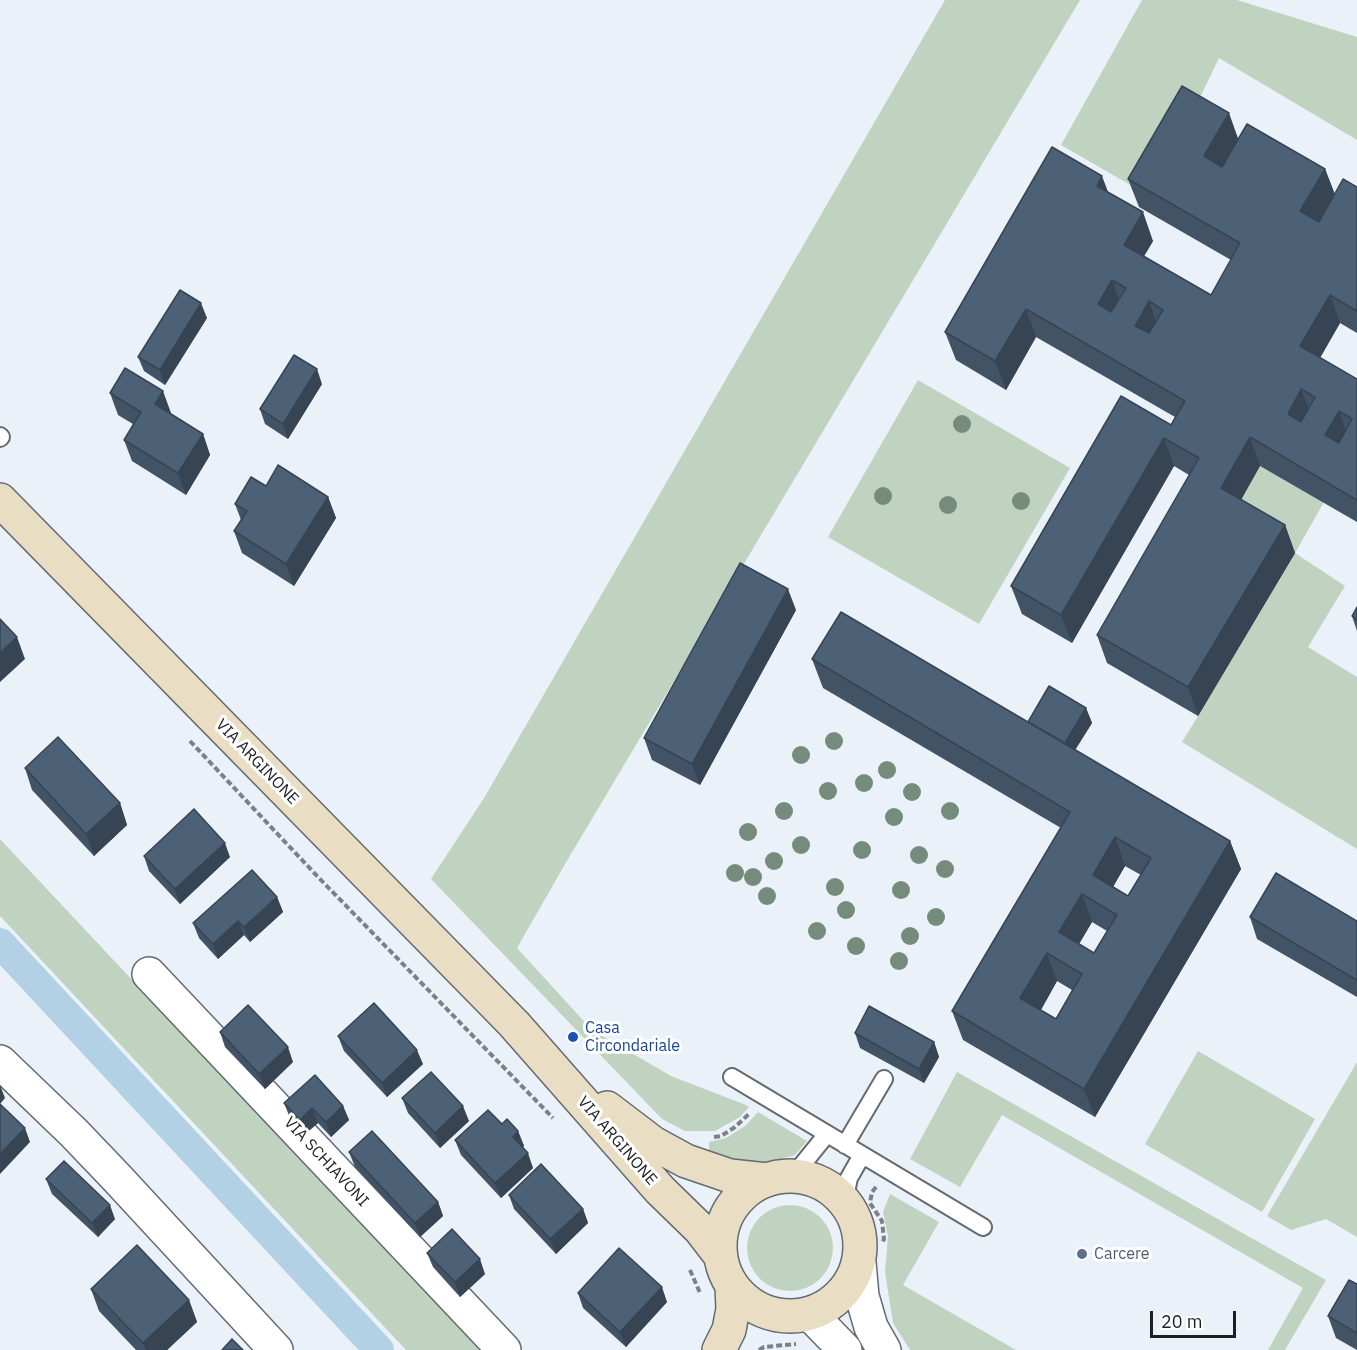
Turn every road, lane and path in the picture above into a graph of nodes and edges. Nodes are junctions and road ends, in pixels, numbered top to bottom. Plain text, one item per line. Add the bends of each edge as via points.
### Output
1 (0, 500) edge
2 (188, 740) dead end
3 (148, 974) dead end
4 (514, 1024) junction
5 (0, 1062) edge
6 (732, 1077) dead end
7 (884, 1079) dead end
8 (558, 1124) dead end
9 (827, 1134) junction
10 (845, 1145) junction
11 (862, 1155) junction
12 (780, 1178) junction
13 (844, 1201) junction
14 (983, 1227) dead end
15 (720, 1255) junction
16 (859, 1263) junction
17 (689, 1266) dead end
18 (732, 1286) junction
19 (701, 1295) dead end
20 (798, 1315) junction
21 (807, 1347) dead end
22 (276, 1350) edge
23 (504, 1350) edge
24 (719, 1350) edge
25 (733, 1350) edge
26 (759, 1350) edge
27 (845, 1350) edge
28 (884, 1350) edge

1 - 4 main road, VIA ARGINONE
2 - 8 path
3 - 23 street, VIA SCHIAVONI
4 - 12 main road, VIA ARGINONE via 615,1115 653,1143 692,1164 730,1176
4 - 15 main road, VIA ARGINONE
5 - 22 street via 74,1133
6 - 9 lane
7 - 10 lane
9 - 10 lane
9 - 12 lane
10 - 11 lane
11 - 13 lane via 849,1178
11 - 14 lane
12 - 13 main road, VIA ARGINONE via 820,1183
12 - 15 main road, VIA ARGINONE via 739,1197 724,1222
13 - 16 main road, VIA ARGINONE via 860,1233
15 - 18 main road, VIA ARGINONE
16 - 20 main road, VIA ARGINONE via 849,1285 833,1303
16 - 28 street, VIA ARGINONE via 861,1296
17 - 19 path
18 - 20 main road, VIA ARGINONE via 758,1309
18 - 24 main road via 729,1330
20 - 25 main road via 755,1332
20 - 27 street, VIA ARGINONE
21 - 26 path via 796,1344

